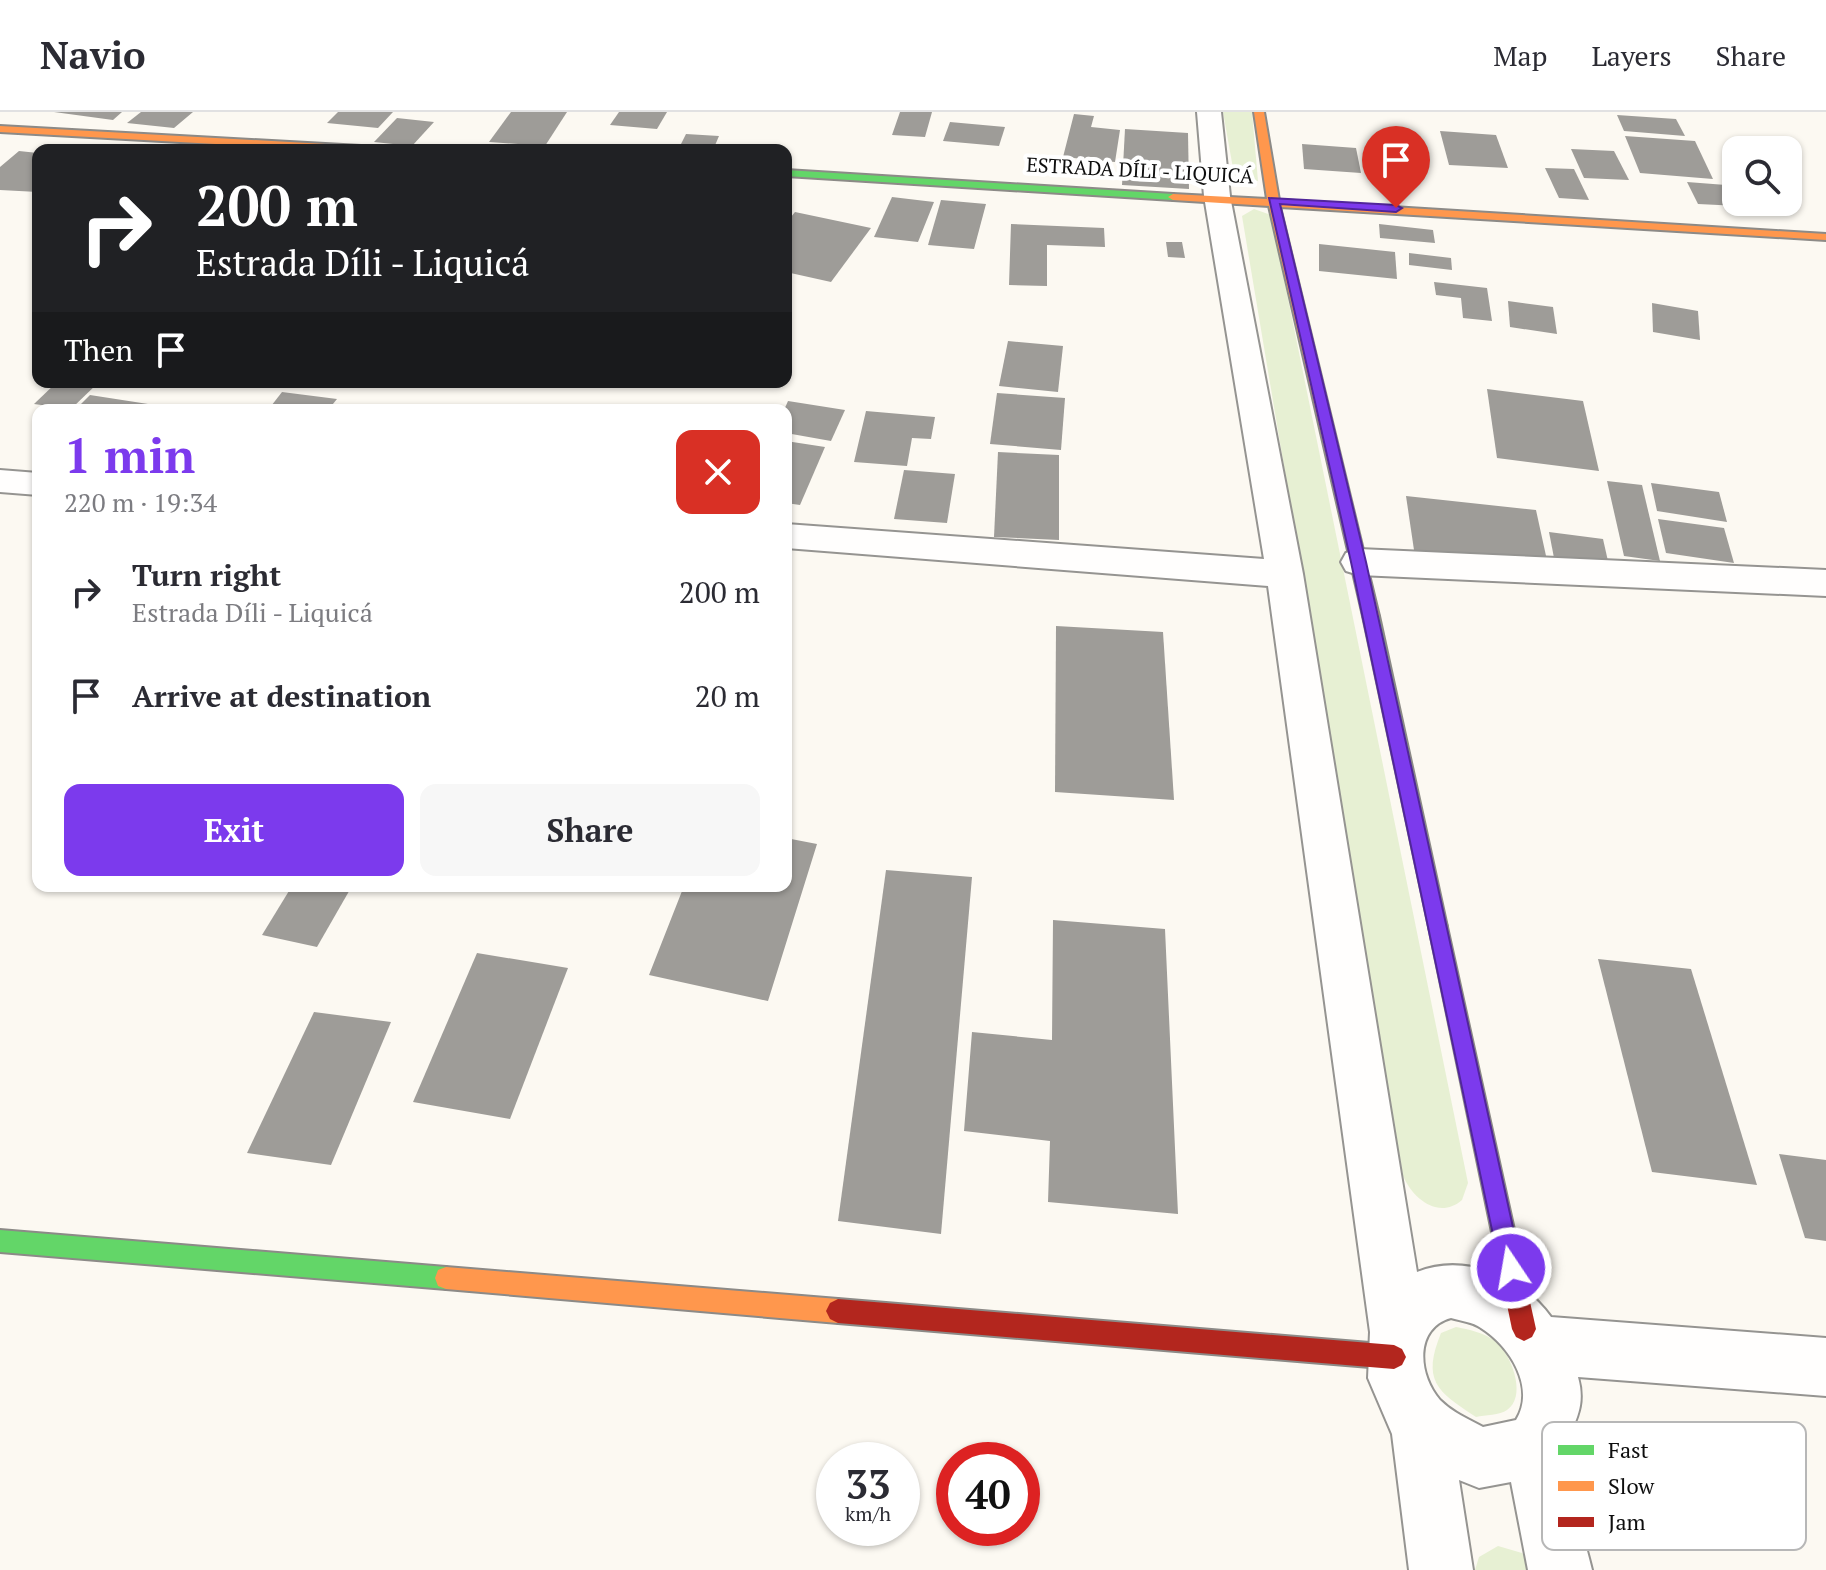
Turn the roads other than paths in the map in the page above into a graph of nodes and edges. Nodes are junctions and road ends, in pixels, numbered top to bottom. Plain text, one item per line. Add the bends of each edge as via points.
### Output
1 (1209, 112) edge
2 (1259, 112) edge
3 (0, 129) edge
4 (271, 144) edge
5 (792, 173) edge
6 (1217, 196) junction
7 (1273, 200) junction
8 (1826, 237) edge
9 (0, 481) edge
10 (32, 484) edge
11 (792, 536) edge
12 (1359, 562) junction
13 (1285, 574) junction
14 (1826, 583) edge
15 (0, 1241) edge
16 (1530, 1337) junction
17 (1396, 1342) junction
18 (1826, 1367) edge
19 (1420, 1422) junction
20 (1548, 1422) edge
21 (1542, 1432) edge
22 (1534, 1447) junction
23 (1542, 1485) edge
24 (1556, 1550) edge
25 (1441, 1570) edge
26 (1560, 1570) edge

1 - 6 street
2 - 7 street
3 - 4 street
5 - 6 street, ESTRADA DÍLI - LIQUICÁ
6 - 7 street, ESTRADA DÍLI - LIQUICÁ
6 - 13 street
7 - 8 street, ESTRADA DÍLI - LIQUICÁ
7 - 12 street
9 - 10 street
11 - 13 street
12 - 14 street
12 - 16 street
13 - 17 street
15 - 17 street
16 - 17 street via 1490,1301 1451,1290 1418,1300
16 - 18 street
16 - 20 street via 1551,1382
17 - 19 street via 1402,1390
19 - 22 street via 1479,1458
19 - 25 street
21 - 22 street
22 - 23 street
24 - 26 street

